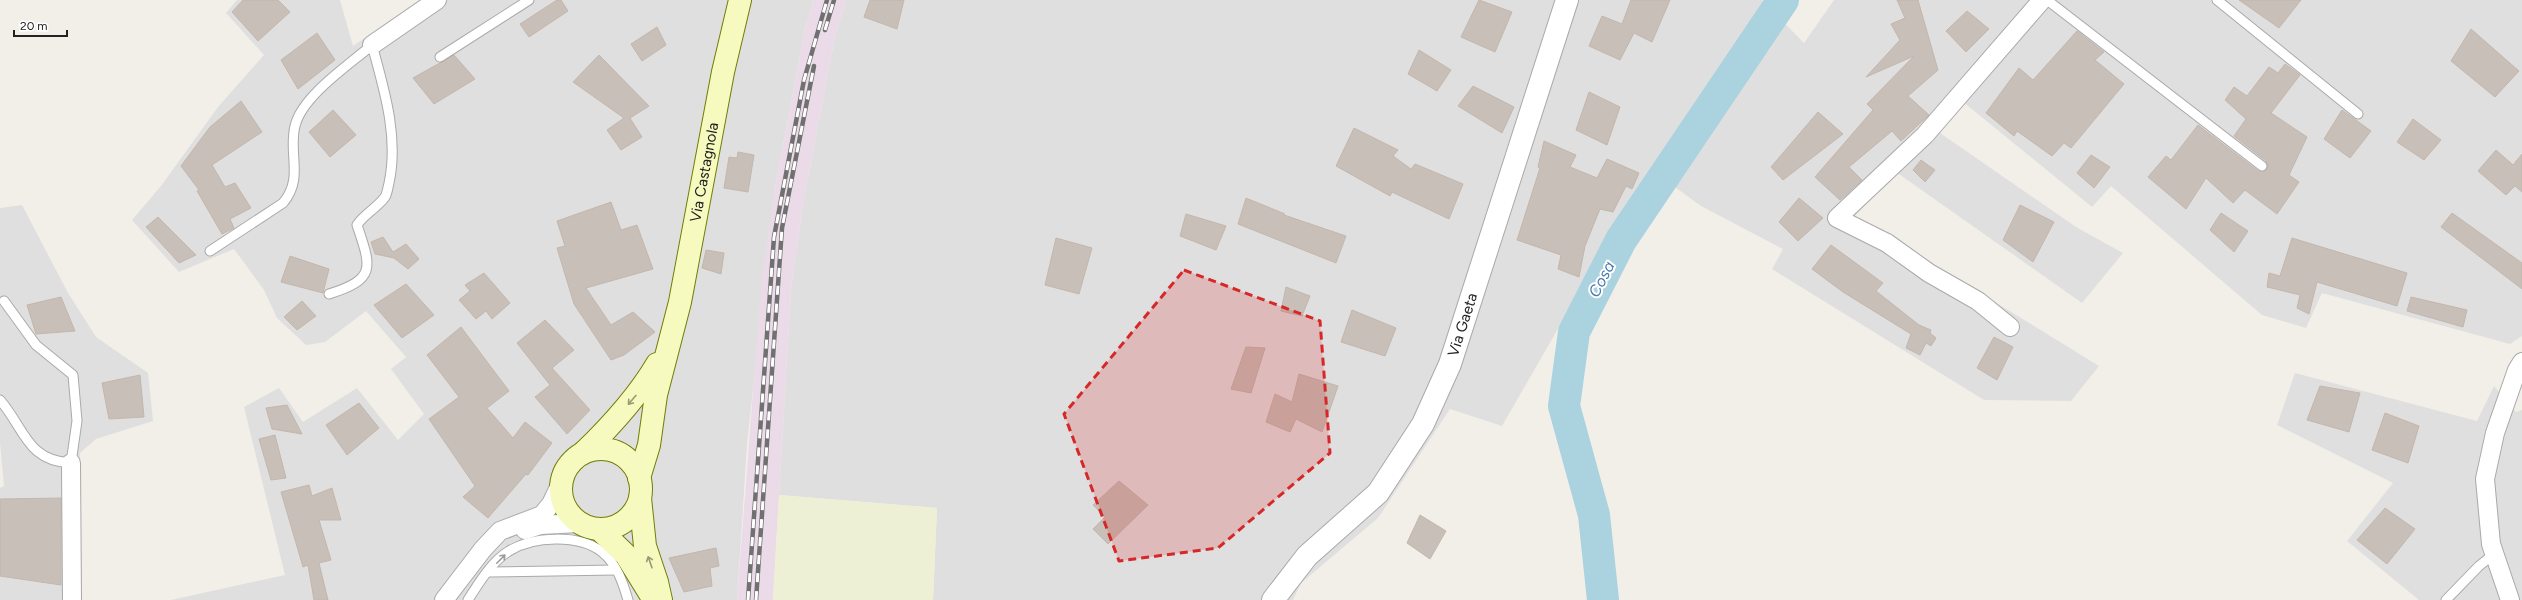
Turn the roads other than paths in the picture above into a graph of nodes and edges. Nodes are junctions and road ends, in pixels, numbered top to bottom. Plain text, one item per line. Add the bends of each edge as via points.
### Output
1 (437, 0) edge
2 (529, 0) edge
3 (740, 0) edge
4 (1567, 0) edge
5 (2042, 0) edge
6 (2047, 0) edge
7 (2217, 0) edge
8 (372, 45) junction
9 (440, 57) dead end
10 (2358, 114) dead end
11 (2262, 166) dead end
12 (210, 251) dead end
13 (329, 294) dead end
14 (4, 301) dead end
15 (2010, 327) dead end
16 (669, 344) junction
17 (2522, 362) edge
18 (0, 400) edge
19 (583, 453) junction
20 (71, 463) junction
21 (561, 483) junction
22 (640, 488) junction
23 (589, 526) junction
24 (483, 549) junction
25 (2494, 554) junction
26 (616, 570) junction
27 (488, 572) junction
28 (72, 600) edge
29 (444, 600) edge
30 (468, 600) edge
31 (628, 600) edge
32 (654, 600) edge
33 (661, 600) edge
34 (1273, 600) edge
35 (2446, 600) edge
36 (2510, 600) edge

1 - 8 street
2 - 9 lane
3 - 16 main road, Via Castagnola via 723,72 681,295
4 - 34 street, Via Gaeta via 1450,364 1424,424 1378,493 1307,556
5 - 15 street via 1925,135 1837,218 1887,244 1929,273 1978,301
6 - 11 lane
7 - 10 lane
8 - 12 lane via 311,98 299,114 294,127 295,174 291,193 283,203
8 - 13 lane via 386,96 393,151 390,176 386,197 362,217 357,225 366,249 368,262 365,276 352,287
14 - 20 lane via 36,345 73,375 77,421
16 -> 19 main road via 640,391
16 - 22 main road, Via Castagnola via 656,395
17 - 25 street via 2495,433 2485,479
18 - 20 lane via 38,454 58,462
19 - 21 main road via 572,461
19 - 22 main road via 594,450 617,453 627,459
20 - 28 street
21 - 23 main road via 564,506 571,516
21 - 24 street via 551,504 542,515 500,531
22 - 23 main road via 636,508 621,524
33 -> 22 main road via 645,546
23 - 24 street via 534,527 519,531
23 - 32 main road via 626,555
24 - 29 street
25 - 35 lane
25 - 36 street
26 - 27 lane
27 -> 26 lane via 508,551 554,537 581,542 602,552
26 - 31 lane via 622,578
27 - 30 lane

